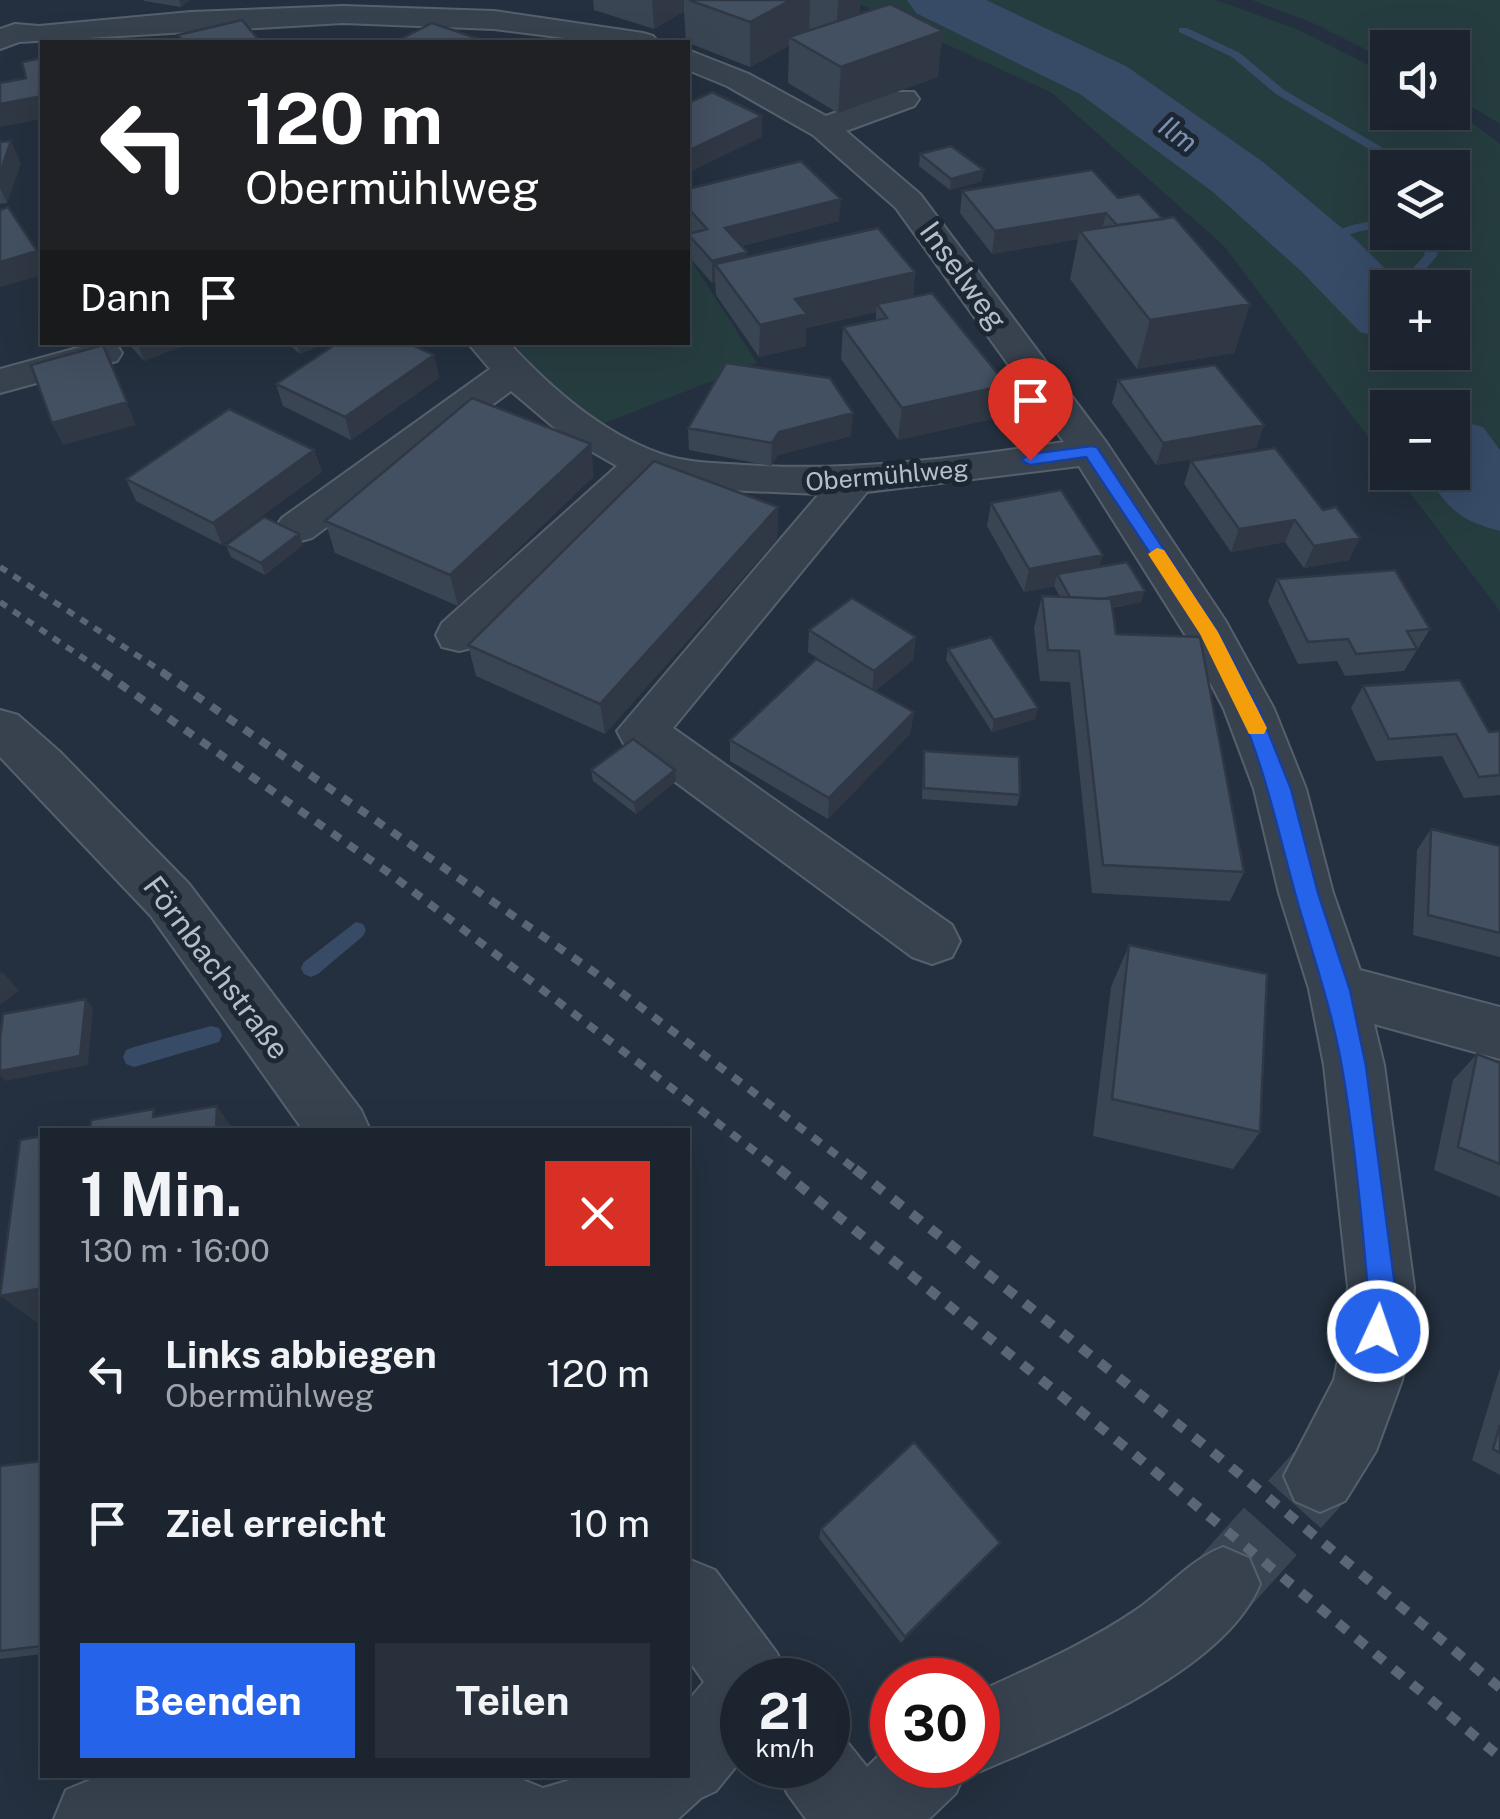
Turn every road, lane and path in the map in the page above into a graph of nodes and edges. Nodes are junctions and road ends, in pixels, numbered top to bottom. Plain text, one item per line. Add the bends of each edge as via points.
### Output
1 (30, 0) edge
2 (426, 2) edge
3 (253, 5) edge
4 (352, 6) junction
5 (593, 26) junction
6 (7, 37) edge
7 (332, 40) edge
8 (568, 40) edge
9 (636, 40) edge
10 (690, 60) edge
11 (903, 99) edge
12 (824, 128) junction
13 (106, 352) edge
14 (500, 357) edge
15 (0, 381) edge
16 (1091, 451) junction
17 (645, 463) junction
18 (852, 482) junction
19 (297, 528) edge
20 (459, 636) dead end
21 (0, 728) edge
22 (932, 941) dead end
23 (1338, 990) junction
24 (1500, 1033) edge
25 (338, 1128) edge
26 (1320, 1476) tunnel mouth
27 (1223, 1584) tunnel mouth
28 (690, 1600) edge
29 (734, 1658) edge
30 (1000, 1722) edge
31 (720, 1724) edge
32 (690, 1761) edge
33 (666, 1778) edge
34 (832, 1788) edge
35 (903, 1788) edge
36 (95, 1819) edge
37 (518, 1819) edge
38 (568, 1819) edge
39 (856, 1819) edge
40 (870, 1819) edge

1 - 6 street via 8,21
2 - 4 street
2 - 5 street
3 - 4 street
3 - 6 street
4 - 7 street
5 - 8 street
5 - 9 street
10 - 12 street, Inselweg
11 - 12 street
12 - 16 street, Inselweg via 908,201
13 - 15 street
14 - 17 street, Obermühlweg via 568,420
14 - 19 street
16 - 18 street, Obermühlweg
16 - 23 street, Inselweg via 1208,632 1249,709 1280,789
17 - 18 street, Obermühlweg via 748,479
17 - 20 street
18 - 22 street via 642,731
21 - 25 street, Förnbachstraße via 170,900
23 - 24 street
23 - 26 street, Inselweg via 1381,1286 1368,1380
27 - 30 street via 1166,1636 1104,1674
28 - 29 street
31 - 32 street
33 - 38 street via 622,1810
34 - 39 street
35 - 40 street
36 - 37 street via 263,1808

